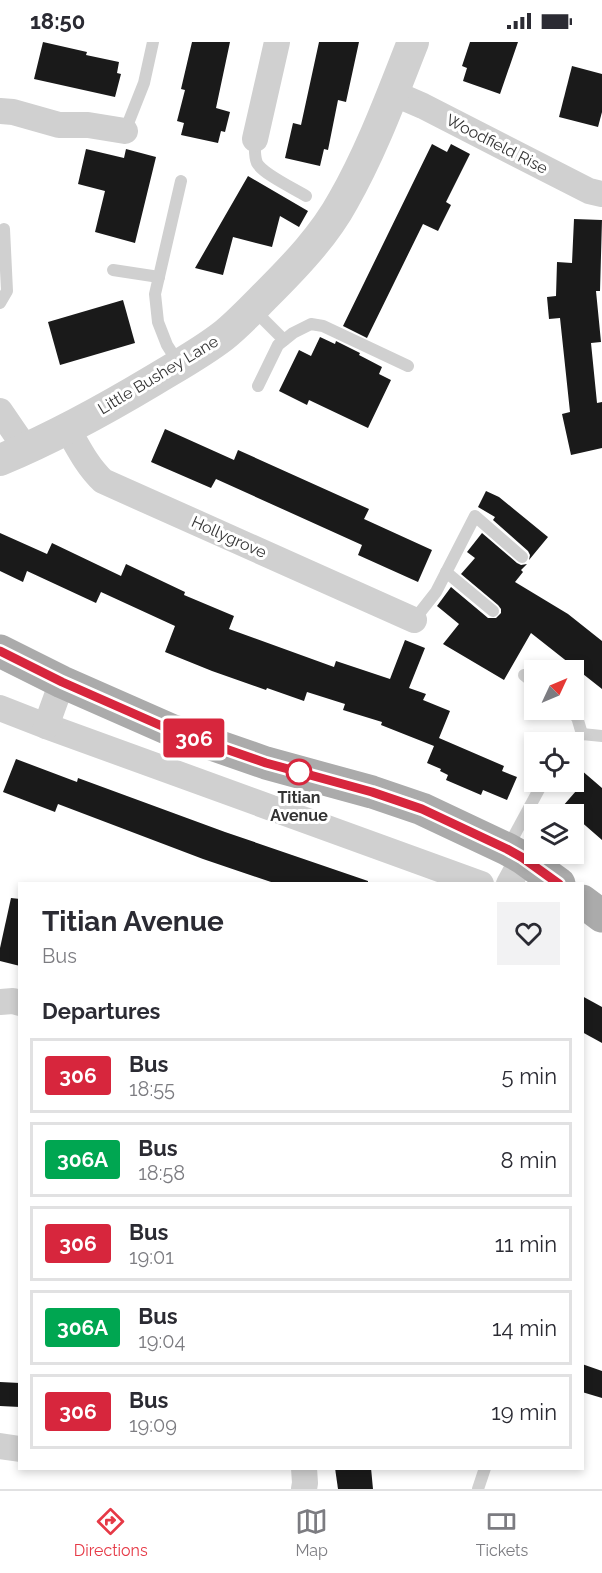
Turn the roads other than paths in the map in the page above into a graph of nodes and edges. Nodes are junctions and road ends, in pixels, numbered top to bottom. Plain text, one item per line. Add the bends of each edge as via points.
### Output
1 (153, 42) edge
2 (277, 42) edge
3 (413, 42) edge
4 (393, 93) junction
5 (0, 111) edge
6 (125, 131) joint
7 (255, 139) joint
8 (181, 181) dead end
9 (602, 194) edge
10 (306, 196) dead end
11 (4, 229) dead end
12 (113, 270) dead end
13 (159, 277) junction
14 (0, 303) edge
15 (253, 308) junction
16 (284, 340) junction
17 (180, 365) junction
18 (408, 366) dead end
19 (258, 386) dead end
20 (0, 411) edge
21 (67, 428) junction
22 (13, 455) edge
23 (522, 557) dead end
24 (446, 572) junction
25 (493, 611) dead end
26 (414, 620) joint
27 (0, 651) edge
28 (62, 682) junction
29 (0, 708) edge
30 (46, 726) junction
31 (602, 736) edge
32 (584, 738) edge
33 (539, 792) edge
34 (513, 864) edge
35 (475, 882) edge
36 (554, 882) edge
37 (584, 902) edge
38 (602, 916) edge
39 (0, 1002) edge
40 (18, 1002) edge
41 (0, 1446) edge
42 (18, 1449) edge
43 (304, 1470) edge
44 (484, 1470) edge
45 (304, 1489) edge
46 (478, 1489) edge

1 - 6 lane via 144,83
2 - 7 street
3 - 4 street, Little Bushey Lane
4 - 9 street, Woodfield Rise
4 - 15 street, Little Bushey Lane via 343,202 316,240
5 - 6 street via 59,125
7 - 10 lane via 257,163 262,170
8 - 13 lane
11 - 14 lane via 7,291
12 - 13 lane
13 - 17 lane via 155,294 158,322
15 - 16 lane
15 - 17 street, Little Bushey Lane via 223,336
16 - 18 lane via 311,324 323,326
16 - 19 lane
17 - 21 street, Little Bushey Lane
20 - 22 street
21 - 22 street, Little Bushey Lane
21 - 26 street, Hollygrove via 103,481
23 - 24 lane via 475,516
24 - 25 lane
24 - 26 lane
27 - 28 main road
28 - 30 street
28 - 34 main road via 171,730 422,809
29 - 30 street
30 - 35 street
31 - 32 lane
33 - 34 lane
34 - 36 main road
37 - 38 main road
39 - 40 street
41 - 42 street
43 - 45 street
44 - 46 lane

